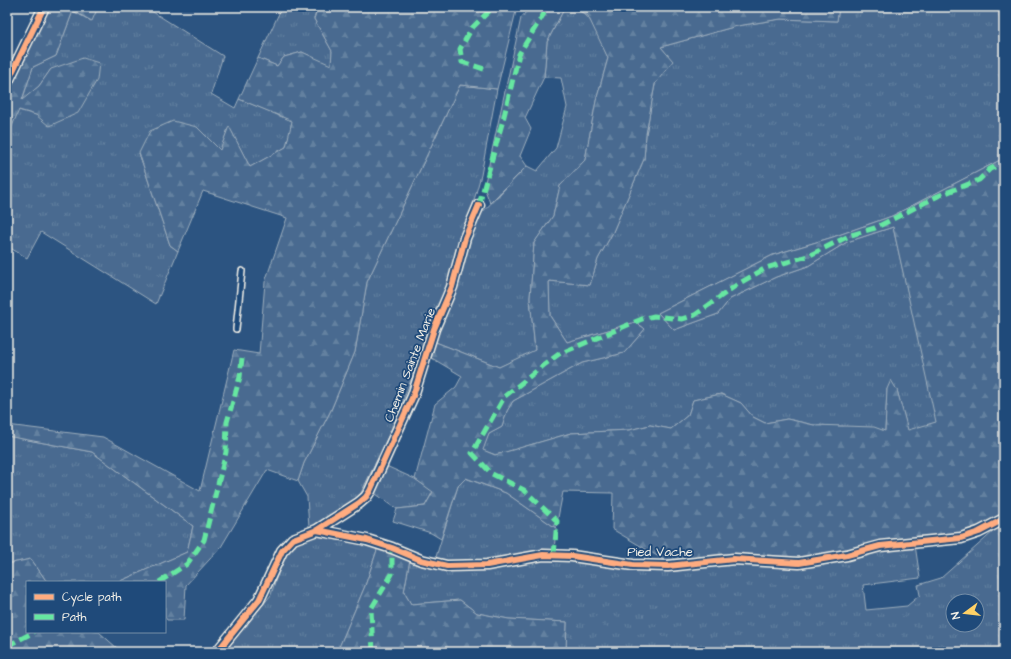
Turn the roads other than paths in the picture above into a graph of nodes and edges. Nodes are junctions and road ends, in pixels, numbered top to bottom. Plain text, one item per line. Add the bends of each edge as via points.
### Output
1 (44, 7) edge
2 (7, 83) edge
3 (479, 205) dead end
4 (242, 271) dead end
5 (236, 329) dead end
6 (1004, 519) edge
7 (317, 530) junction
8 (217, 652) edge

1 - 2 street
3 - 7 street, Chemin Sainte Marie via 466,238 452,287 434,329 413,396 370,491 359,503
4 - 5 lane
6 - 7 street, Pied Vache via 961,538 880,546 847,555 799,563 734,560 668,566 633,565 572,556 543,555 486,564 447,566 421,560 367,540
7 - 8 street, Chemin Sainte Marie via 293,540 282,551 259,600

